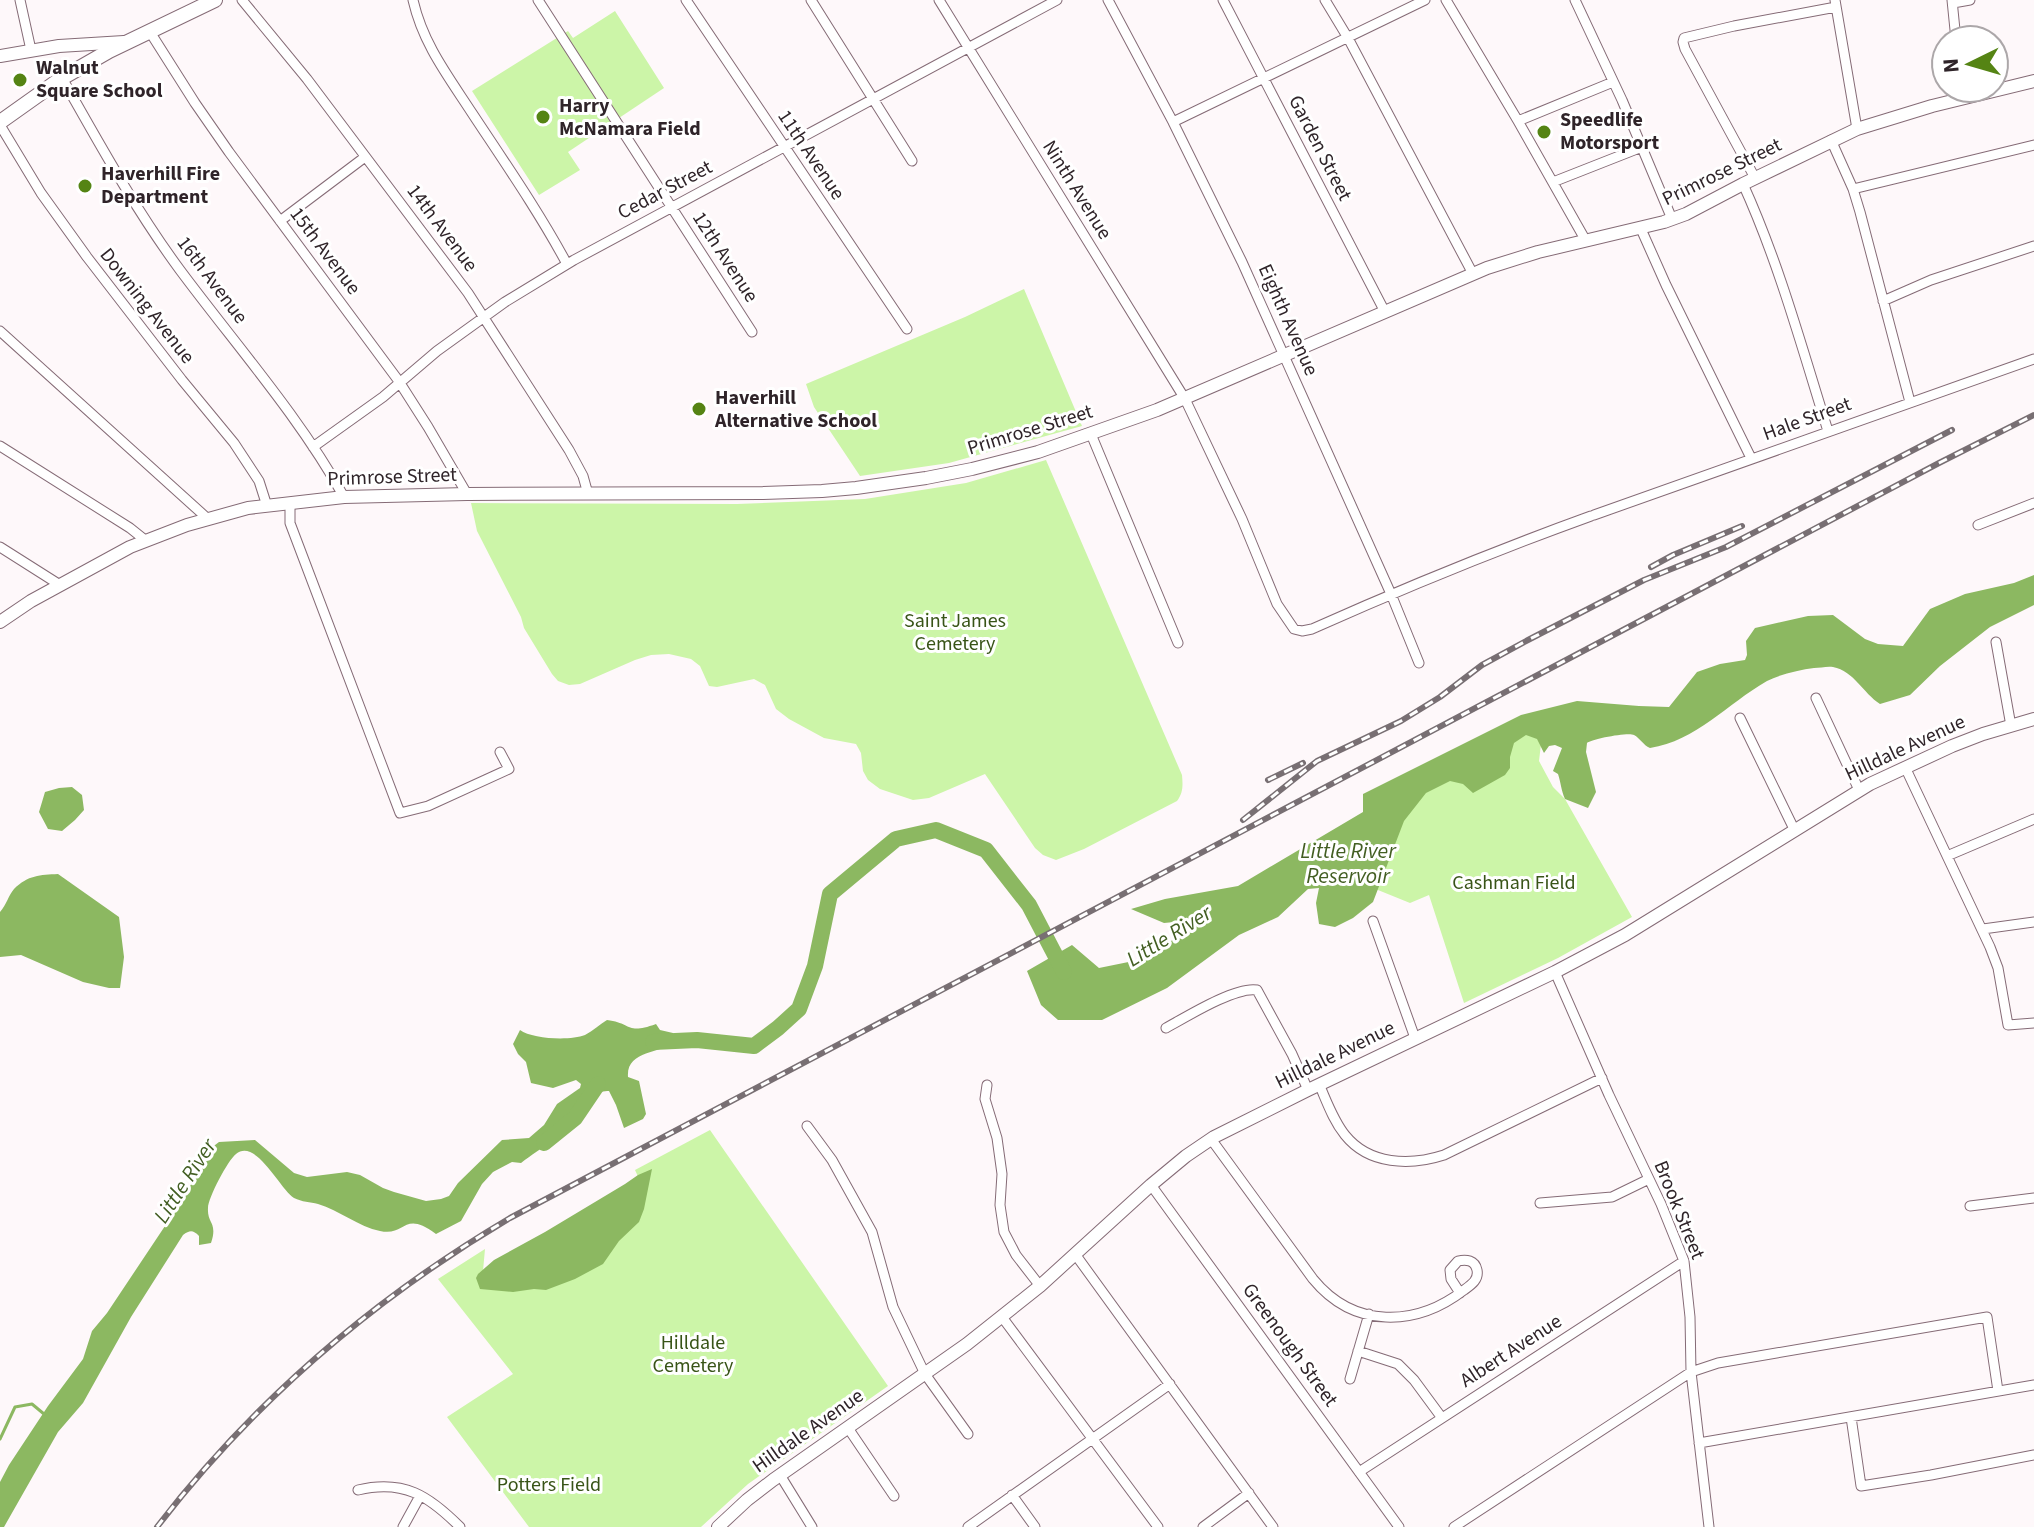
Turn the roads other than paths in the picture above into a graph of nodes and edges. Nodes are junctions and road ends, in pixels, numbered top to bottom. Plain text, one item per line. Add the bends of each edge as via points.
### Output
1 (20, 0) edge
2 (215, 0) edge
3 (242, 0) edge
4 (413, 0) edge
5 (538, 0) edge
6 (686, 0) edge
7 (811, 0) edge
8 (939, 0) edge
9 (1057, 0) edge
10 (1108, 0) edge
11 (1223, 0) edge
12 (1325, 0) edge
13 (1425, 0) edge
14 (1446, 0) edge
15 (1575, 0) edge
16 (1970, 0) edge
17 (1953, 2) edge
18 (1836, 4) edge
19 (1955, 24) edge
20 (150, 32) junction
21 (1348, 38) junction
22 (124, 42) junction
23 (968, 47) junction
24 (31, 50) junction
25 (0, 56) edge
26 (62, 78) junction
27 (1264, 79) junction
28 (2034, 81) edge
29 (1613, 82) junction
30 (2010, 85) edge
31 (873, 98) junction
32 (1930, 104) edge
33 (1518, 121) junction
34 (1173, 122) junction
35 (0, 124) edge
36 (1857, 129) junction
37 (1831, 140) junction
38 (2034, 145) edge
39 (784, 146) junction
40 (1642, 147) junction
41 (365, 157) junction
42 (912, 161) dead end
43 (1755, 178) junction
44 (1553, 182) junction
45 (1743, 184) junction
46 (1853, 189) junction
47 (671, 207) junction
48 (1672, 219) junction
49 (280, 221) junction
50 (1641, 229) junction
51 (1586, 241) junction
52 (2034, 246) edge
53 (567, 264) junction
54 (1473, 274) junction
55 (1883, 301) junction
56 (1385, 312) junction
57 (484, 317) junction
58 (907, 329) dead end
59 (0, 331) edge
60 (752, 332) dead end
61 (1285, 356) junction
62 (2034, 359) edge
63 (399, 383) junction
64 (1185, 399) junction
65 (1910, 402) junction
66 (1828, 431) junction
67 (1091, 434) junction
68 (0, 446) edge
69 (313, 447) junction
70 (1751, 458) junction
71 (467, 494) junction
72 (588, 494) junction
73 (344, 497) junction
74 (290, 503) junction
75 (2034, 503) edge
76 (267, 506) junction
77 (208, 519) junction
78 (1978, 525) dead end
79 (145, 540) junction
80 (0, 547) edge
81 (60, 585) junction
82 (1391, 594) junction
83 (0, 622) edge
84 (1294, 629) joint
85 (1996, 642) dead end
86 (1178, 643) dead end
87 (1419, 663) dead end
88 (1816, 698) dead end
89 (1740, 718) dead end
90 (2034, 719) edge
91 (2011, 726) junction
92 (500, 752) dead end
93 (1905, 767) junction
94 (1859, 790) junction
95 (2034, 819) edge
96 (1794, 829) junction
97 (1947, 856) junction
98 (1373, 921) dead end
99 (2034, 922) edge
100 (1983, 929) junction
101 (1555, 972) junction
102 (2034, 1023) edge
103 (1166, 1028) dead end
104 (1415, 1038) junction
105 (1602, 1078) junction
106 (987, 1085) dead end
107 (1314, 1087) junction
108 (807, 1126) dead end
109 (1211, 1139) junction
110 (1649, 1179) junction
111 (1151, 1185) junction
112 (2034, 1198) edge
113 (1540, 1203) dead end
114 (1970, 1206) dead end
115 (1075, 1254) junction
116 (1684, 1261) junction
117 (1040, 1286) junction
118 (1460, 1293) dead end
119 (1369, 1314) junction
120 (1002, 1317) junction
121 (1358, 1351) junction
122 (1691, 1372) junction
123 (925, 1374) junction
124 (1350, 1379) dead end
125 (1170, 1384) junction
126 (2034, 1385) edge
127 (1998, 1391) junction
128 (1851, 1417) junction
129 (1442, 1418) junction
130 (848, 1428) junction
131 (968, 1434) dead end
132 (1092, 1439) junction
133 (1699, 1443) junction
134 (2034, 1455) edge
135 (1359, 1472) junction
136 (780, 1475) junction
137 (358, 1490) dead end
138 (1249, 1493) junction
139 (1012, 1495) junction
140 (420, 1496) junction
141 (894, 1496) dead end
142 (403, 1527) edge
143 (460, 1527) edge
144 (718, 1527) edge
145 (812, 1527) edge
146 (968, 1527) edge
147 (1035, 1527) edge
148 (1158, 1527) edge
149 (1203, 1527) edge
150 (1273, 1527) edge
151 (1399, 1527) edge
152 (1454, 1527) edge
153 (1709, 1527) edge

1 - 24 street
2 - 20 main road
3 - 41 street, 14th Avenue
4 - 53 street via 443,71
5 - 47 street, 12th Avenue
6 - 39 street, 11th Avenue
7 - 31 street
8 - 23 street, Ninth Avenue
9 - 23 street, Cedar Street
10 - 34 street, Eighth Avenue
11 - 27 street, Garden Street
12 - 21 street
13 - 21 street
14 - 33 street
15 - 29 street
16 - 17 street
17 - 19 street
18 - 36 street
18 - 43 street via 1684,38 1685,49
20 - 22 main road
20 - 49 street, 15th Avenue
21 - 27 street
21 - 54 street
22 - 24 main road
22 - 26 main road
23 - 31 street, Cedar Street
23 - 64 street, Ninth Avenue
24 - 25 main road
26 - 35 main road
26 - 69 street, 16th Avenue via 139,210
27 - 34 street
27 - 56 street, Garden Street
28 - 30 main road, Primrose Street
29 - 33 street
29 - 40 street
31 - 39 street, Cedar Street
31 - 42 street
32 - 36 main road, Primrose Street
33 - 44 street
34 - 61 street, Eighth Avenue
35 - 76 street, Downing Avenue via 87,257 234,443 259,481
36 - 37 main road, Primrose Street
37 - 43 main road, Primrose Street
37 - 46 street
38 - 46 street
39 - 47 street, Cedar Street
39 - 58 street, 11th Avenue
40 - 44 street
40 - 48 street
41 - 49 street
41 - 57 street, 14th Avenue
43 - 45 main road, Primrose Street
44 - 51 street
45 - 48 main road, Primrose Street
45 - 66 street
46 - 55 street
47 - 53 street, Cedar Street
47 - 60 street, 12th Avenue
48 - 50 main road, Primrose Street
49 - 63 street, 15th Avenue
50 - 51 main road, Primrose Street
50 - 70 street
51 - 54 main road, Primrose Street
52 - 55 street
53 - 57 street, Cedar Street
54 - 56 main road, Primrose Street
55 - 65 street
56 - 61 main road, Primrose Street
57 - 63 street, Cedar Street
57 - 72 street, 14th Avenue via 569,450
59 - 77 street
61 - 64 main road, Primrose Street
61 - 82 street, Eighth Avenue
62 - 65 street, Hale Street
63 - 69 street, Cedar Street
63 - 71 street, 15th Avenue
64 - 67 main road, Primrose Street
64 - 84 street, Ninth Avenue via 1277,604
65 - 66 street, Hale Street
66 - 70 street, Hale Street
67 - 72 main road, Primrose Street via 950,474 856,488
67 - 86 street
68 - 79 street
69 - 73 street, 16th Avenue
70 - 82 street, Hale Street
71 - 72 main road, Primrose Street
71 - 73 main road, Primrose Street
73 - 74 main road, Primrose Street
74 - 76 main road, Primrose Street
74 - 92 street via 290,523 400,813 509,769
75 - 78 street
76 - 77 main road, Primrose Street
77 - 79 main road, Primrose Street
79 - 81 main road, Primrose Street
80 - 81 street
81 - 83 main road, Primrose Street
82 - 84 street, Hale Street via 1312,629
82 - 87 street, Eighth Avenue
85 - 91 street
88 - 94 street
89 - 96 street
90 - 91 main road, Hilldale Avenue
91 - 93 main road, Hilldale Avenue
93 - 94 main road, Hilldale Avenue
93 - 97 street
94 - 96 main road, Hilldale Avenue
95 - 97 street
96 - 101 main road, Hilldale Avenue
97 - 100 street
98 - 104 street
99 - 100 street
100 - 102 street via 1998,968 2008,1025
101 - 104 main road, Hilldale Avenue
101 - 105 street, Brook Street
103 - 107 street via 1212,1003 1257,990
104 - 107 main road, Hilldale Avenue
105 - 107 street via 1444,1155 1407,1162 1389,1161 1349,1140
105 - 110 street, Brook Street
106 - 117 street via 985,1099 1002,1174 1004,1232
107 - 109 main road, Hilldale Avenue
108 - 123 street via 872,1232 893,1307
109 - 111 main road, Hilldale Avenue
109 - 119 street via 1320,1287 1338,1302
110 - 113 street via 1612,1197
110 - 116 street, Brook Street
111 - 115 main road, Hilldale Avenue
111 - 135 street, Greenough Street
112 - 114 street
115 - 117 main road, Hilldale Avenue
115 - 125 street
116 - 122 street, Brook Street
116 - 129 street, Albert Avenue
117 - 120 main road, Hilldale Avenue
118 - 119 street via 1412,1316
119 - 121 street
120 - 123 main road, Hilldale Avenue
120 - 132 street
121 - 124 street
121 - 129 street via 1398,1364
122 - 127 street via 1738,1359 1987,1317
122 - 133 street, Brook Street
122 - 152 street
123 - 130 main road, Hilldale Avenue
123 - 131 street
125 - 132 street
125 - 138 street
126 - 127 street
127 - 128 street
128 - 133 street
128 - 134 street via 1861,1486
129 - 135 street, Albert Avenue
130 - 136 main road, Hilldale Avenue
130 - 141 street
132 - 139 street
132 - 148 street
133 - 153 street, Brook Street
135 - 151 street, Greenough Street
136 - 144 main road, Hilldale Avenue
136 - 145 street
137 - 140 street via 393,1486
138 - 149 street
138 - 150 street
139 - 146 street
139 - 147 street
140 - 142 street
140 - 143 street

